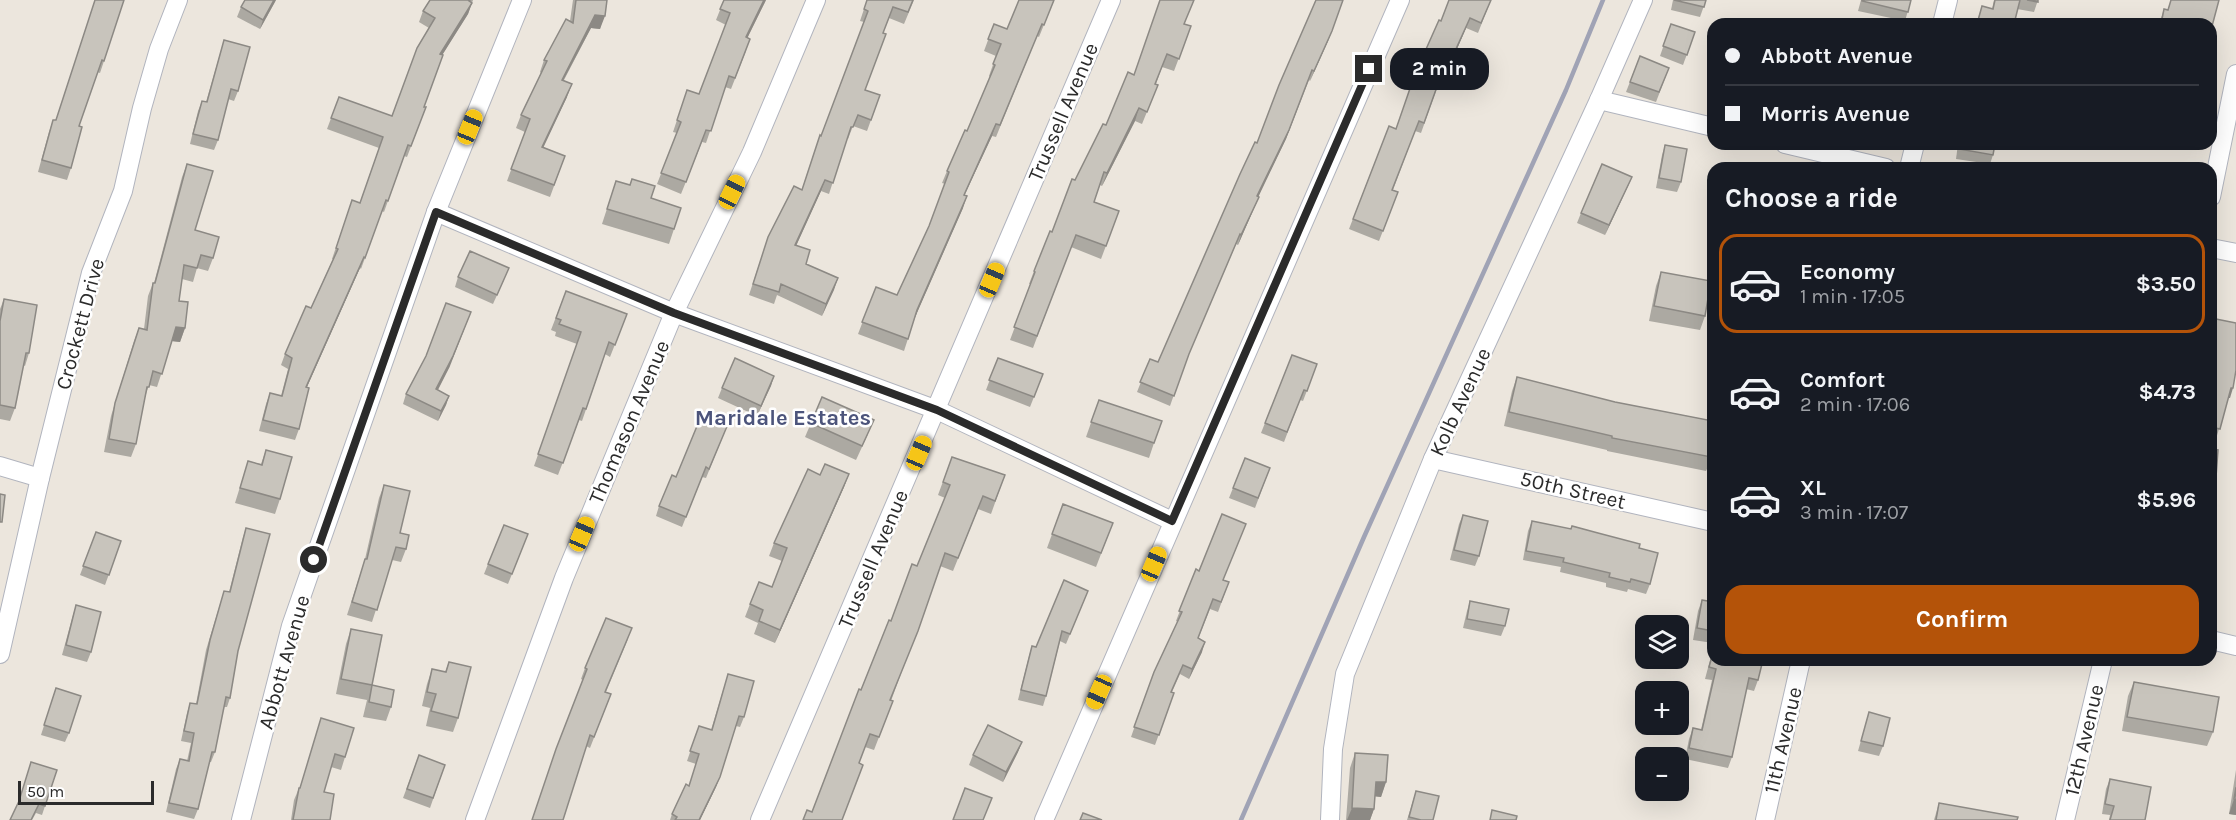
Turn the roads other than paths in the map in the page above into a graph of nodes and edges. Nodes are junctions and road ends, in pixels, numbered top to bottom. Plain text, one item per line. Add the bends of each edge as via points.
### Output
1 (178, 0) edge
2 (522, 0) edge
3 (816, 0) edge
4 (1111, 0) edge
5 (1400, 0) edge
6 (1643, 0) edge
7 (1948, 0) edge
8 (1944, 18) edge
9 (2236, 74) edge
10 (1599, 100) junction
11 (1707, 126) edge
12 (1810, 150) edge
13 (1861, 162) edge
14 (2217, 167) edge
15 (436, 212) junction
16 (2217, 249) edge
17 (2236, 253) edge
18 (674, 313) junction
19 (937, 410) junction
20 (1433, 459) junction
21 (0, 465) edge
22 (40, 478) junction
23 (1172, 521) junction
24 (1707, 521) edge
25 (2217, 641) edge
26 (2236, 646) edge
27 (0, 654) edge
28 (1800, 666) edge
29 (2102, 666) edge
30 (241, 820) edge
31 (475, 820) edge
32 (760, 820) edge
33 (1044, 820) edge
34 (1330, 820) edge
35 (1765, 820) edge
36 (2065, 820) edge

1 - 22 street, Crockett Drive via 151,78 123,191 91,273
2 - 15 street, Abbott Avenue
3 - 18 street, Thomason Avenue via 752,152
4 - 19 street, Trussell Avenue
5 - 23 street
6 - 10 street, Kolb Avenue
7 - 8 street
9 - 14 street
10 - 11 street
10 - 20 street, Kolb Avenue
12 - 13 street
15 - 18 street
15 - 30 street, Abbott Avenue via 291,626
16 - 17 street
18 - 19 street
18 - 31 street, Thomason Avenue via 564,578
19 - 23 street
19 - 32 street, Trussell Avenue
20 - 24 street, 50th Street
20 - 34 street, Kolb Avenue via 1345,674 1333,749
21 - 22 street
22 - 27 street, Crockett Drive
23 - 33 street
25 - 26 street
28 - 35 street, 11th Avenue
29 - 36 street, 12th Avenue

